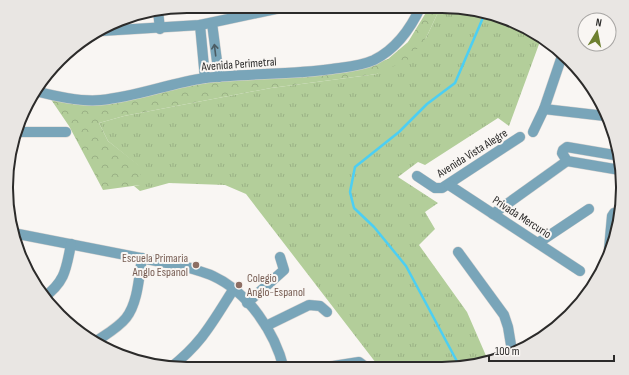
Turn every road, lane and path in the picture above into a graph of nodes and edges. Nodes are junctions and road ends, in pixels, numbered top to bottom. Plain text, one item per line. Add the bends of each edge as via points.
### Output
1 (239, 13) edge
2 (416, 13) edge
3 (158, 15) edge
4 (212, 22) junction
5 (200, 25) junction
6 (160, 29) junction
7 (111, 31) edge
8 (561, 60) edge
9 (219, 77) junction
10 (205, 78) junction
11 (41, 92) edge
12 (544, 109) junction
13 (600, 115) edge
14 (22, 132) edge
15 (66, 132) dead end
16 (533, 132) dead end
17 (520, 138) dead end
18 (582, 149) junction
19 (613, 155) edge
20 (567, 161) junction
21 (580, 164) junction
22 (615, 169) edge
23 (417, 176) dead end
24 (449, 185) junction
25 (589, 209) dead end
26 (493, 214) junction
27 (614, 214) edge
28 (611, 231) edge
29 (19, 234) edge
30 (538, 243) junction
31 (71, 244) junction
32 (458, 252) dead end
33 (280, 256) dead end
34 (142, 258) junction
35 (580, 270) dead end
36 (233, 290) junction
37 (49, 293) edge
38 (247, 303) junction
39 (327, 312) dead end
40 (266, 326) junction
41 (99, 338) edge
42 (511, 347) edge
43 (178, 362) edge
44 (281, 362) edge

1 - 4 street
2 - 9 street, Avenida Perimetral via 388,52 373,60 354,66 307,72
3 - 6 street
4 - 5 street
9 -> 4 street
5 - 6 street
5 - 10 street
6 - 7 street
8 - 12 street
9 - 10 street, Avenida Perimetral
10 - 11 street, Avenida Perimetral via 100,100
12 - 13 street
12 - 16 street
14 - 15 street
17 - 24 street, Avenida Vista Alegre
18 - 19 street
18 - 20 street via 564,148 562,154
18 - 21 street
20 - 21 street
20 - 26 street
21 - 22 street
23 - 24 street, Avenida Vista Alegre via 438,189
24 - 26 street, Privada Mercurio
25 - 30 street
26 - 30 street, Privada Mercurio
27 - 28 street
29 - 31 street
30 - 35 street, Privada Mercurio
31 - 34 street
31 - 37 street via 63,277 59,285
32 - 42 street via 504,315
33 - 38 street via 284,270
34 - 36 street via 187,267 214,276
34 - 41 street via 135,297 126,318
36 - 38 street
36 - 43 street via 205,336
38 - 40 street
39 - 40 street via 320,306 309,305
40 - 44 street

